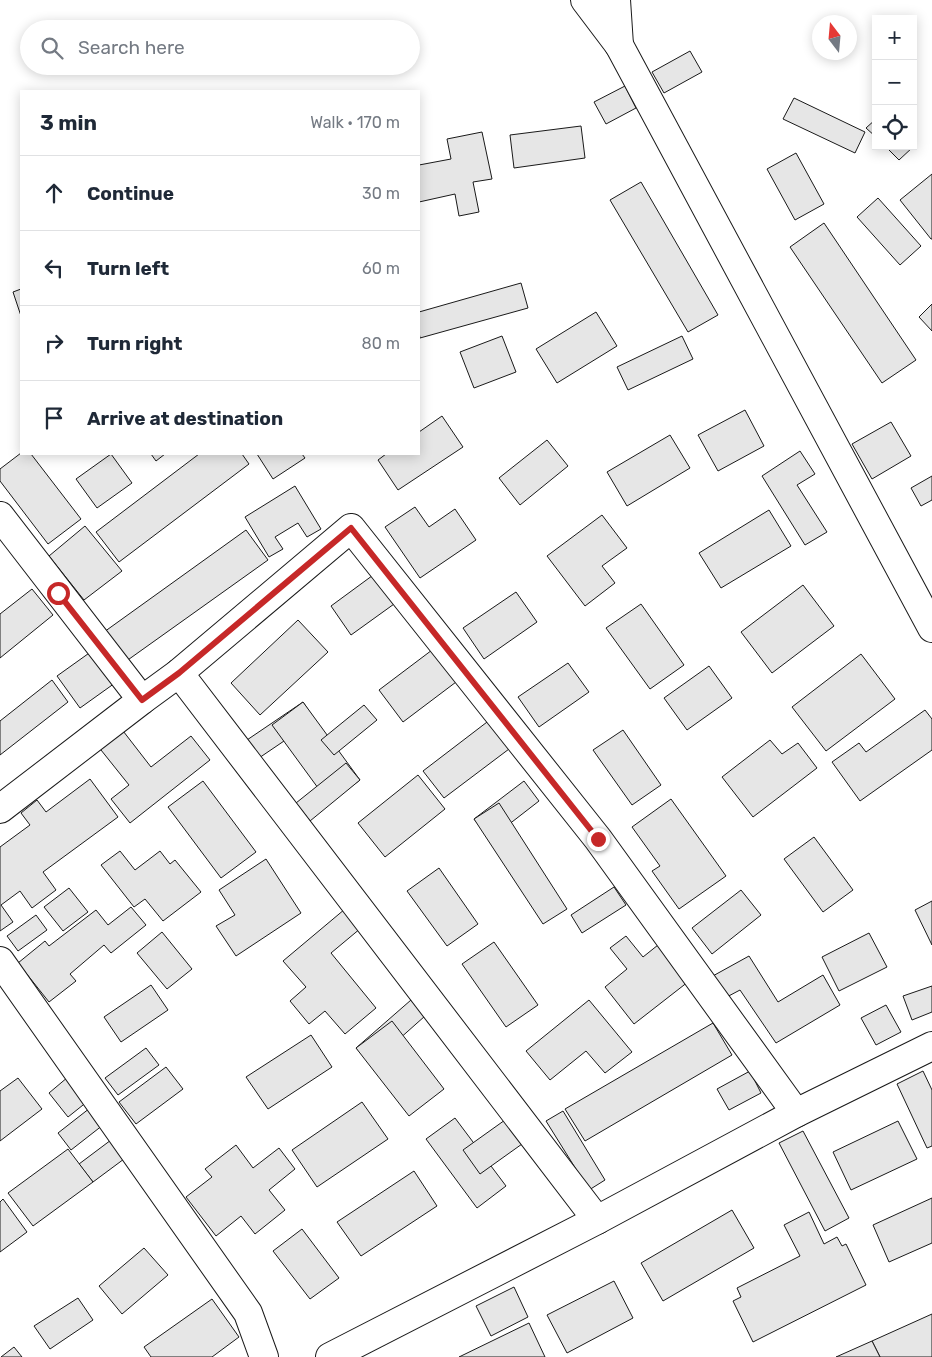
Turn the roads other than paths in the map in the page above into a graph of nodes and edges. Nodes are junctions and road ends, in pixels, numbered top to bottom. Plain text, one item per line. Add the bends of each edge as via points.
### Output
1 (585, 0) edge
2 (616, 0) edge
3 (619, 45) junction
4 (0, 516) edge
5 (932, 628) edge
6 (179, 673) junction
7 (142, 700) junction
8 (0, 809) edge
9 (0, 961) edge
10 (932, 1046) edge
11 (796, 1113) junction
12 (597, 1220) junction
13 (264, 1357) edge
14 (330, 1357) edge

1 - 3 street
2 - 3 street
3 - 5 street
4 - 7 street
6 - 7 street
6 - 11 street via 351,528 598,839
6 - 12 street
7 - 8 street
9 - 13 street via 248,1313
10 - 11 street
11 - 12 street
12 - 14 street

